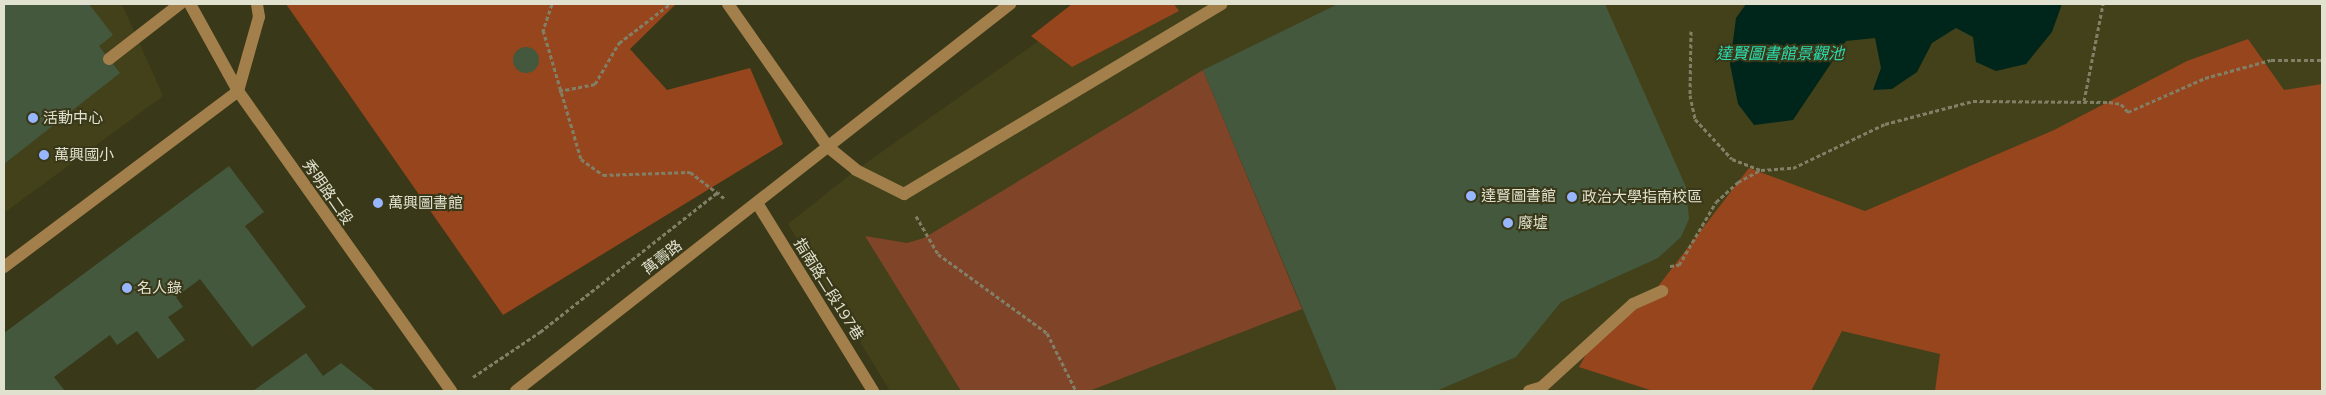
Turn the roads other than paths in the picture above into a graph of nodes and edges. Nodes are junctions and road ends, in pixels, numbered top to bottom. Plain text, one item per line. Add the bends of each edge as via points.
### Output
1 (180, 4) edge
2 (190, 4) edge
3 (257, 4) edge
4 (728, 4) edge
5 (1010, 4) edge
6 (1221, 4) edge
7 (109, 59) dead end
8 (238, 91) junction
9 (828, 147) junction
10 (757, 203) junction
11 (4, 267) edge
12 (1662, 291) road end
13 (451, 391) edge
14 (516, 391) edge
15 (873, 391) edge
16 (1529, 391) edge

1 - 7 street
2 - 8 street, 秀明路二段
3 - 8 street via 259,18
4 - 9 street
5 - 9 street, 萬壽路
6 - 9 street via 904,194 856,170
8 - 11 street
8 - 13 street, 秀明路二段
9 - 10 street, 萬壽路
10 - 14 street, 萬壽路
10 - 15 street, 指南路二段197巷
12 - 16 street via 1633,304 1542,387

